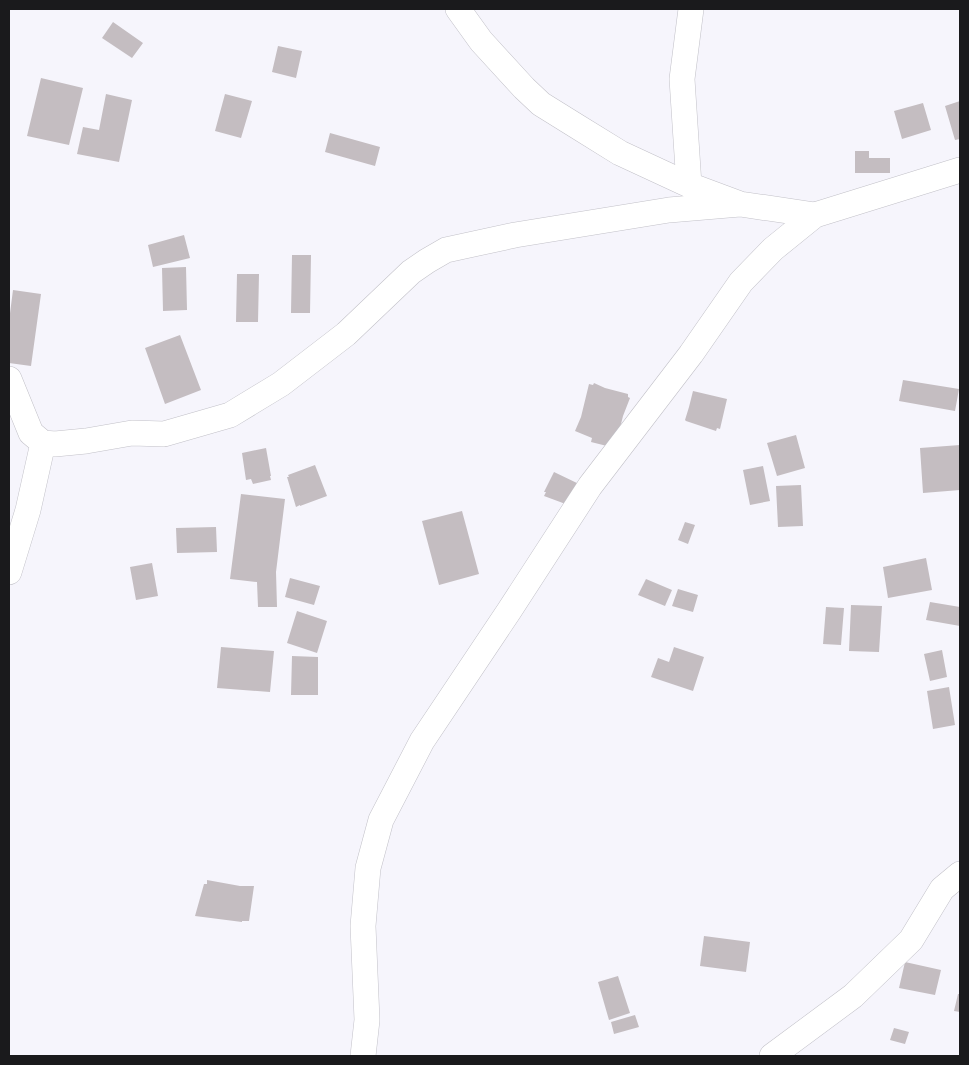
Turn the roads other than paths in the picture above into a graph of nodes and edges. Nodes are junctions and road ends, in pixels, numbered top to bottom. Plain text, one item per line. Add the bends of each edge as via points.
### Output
1 (458, 9) edge
2 (691, 9) edge
3 (960, 170) edge
4 (689, 185) junction
5 (740, 204) junction
6 (815, 215) junction
7 (9, 379) edge
8 (43, 443) junction
9 (9, 572) edge
10 (960, 874) edge
11 (363, 1056) edge
12 (772, 1056) edge

1 - 4 street via 481,41 541,104 620,153
2 - 4 street via 682,79
3 - 6 street
4 - 5 street
5 - 6 street
5 - 8 street via 659,212 515,235 446,250 411,272 339,339 281,384 230,416 164,434 132,433
6 - 11 street via 773,249 742,282 590,486 422,741 380,820 368,868 364,926 367,1020
7 - 8 street via 31,433
8 - 9 street via 28,510
10 - 12 street via 942,889 911,940 854,996

